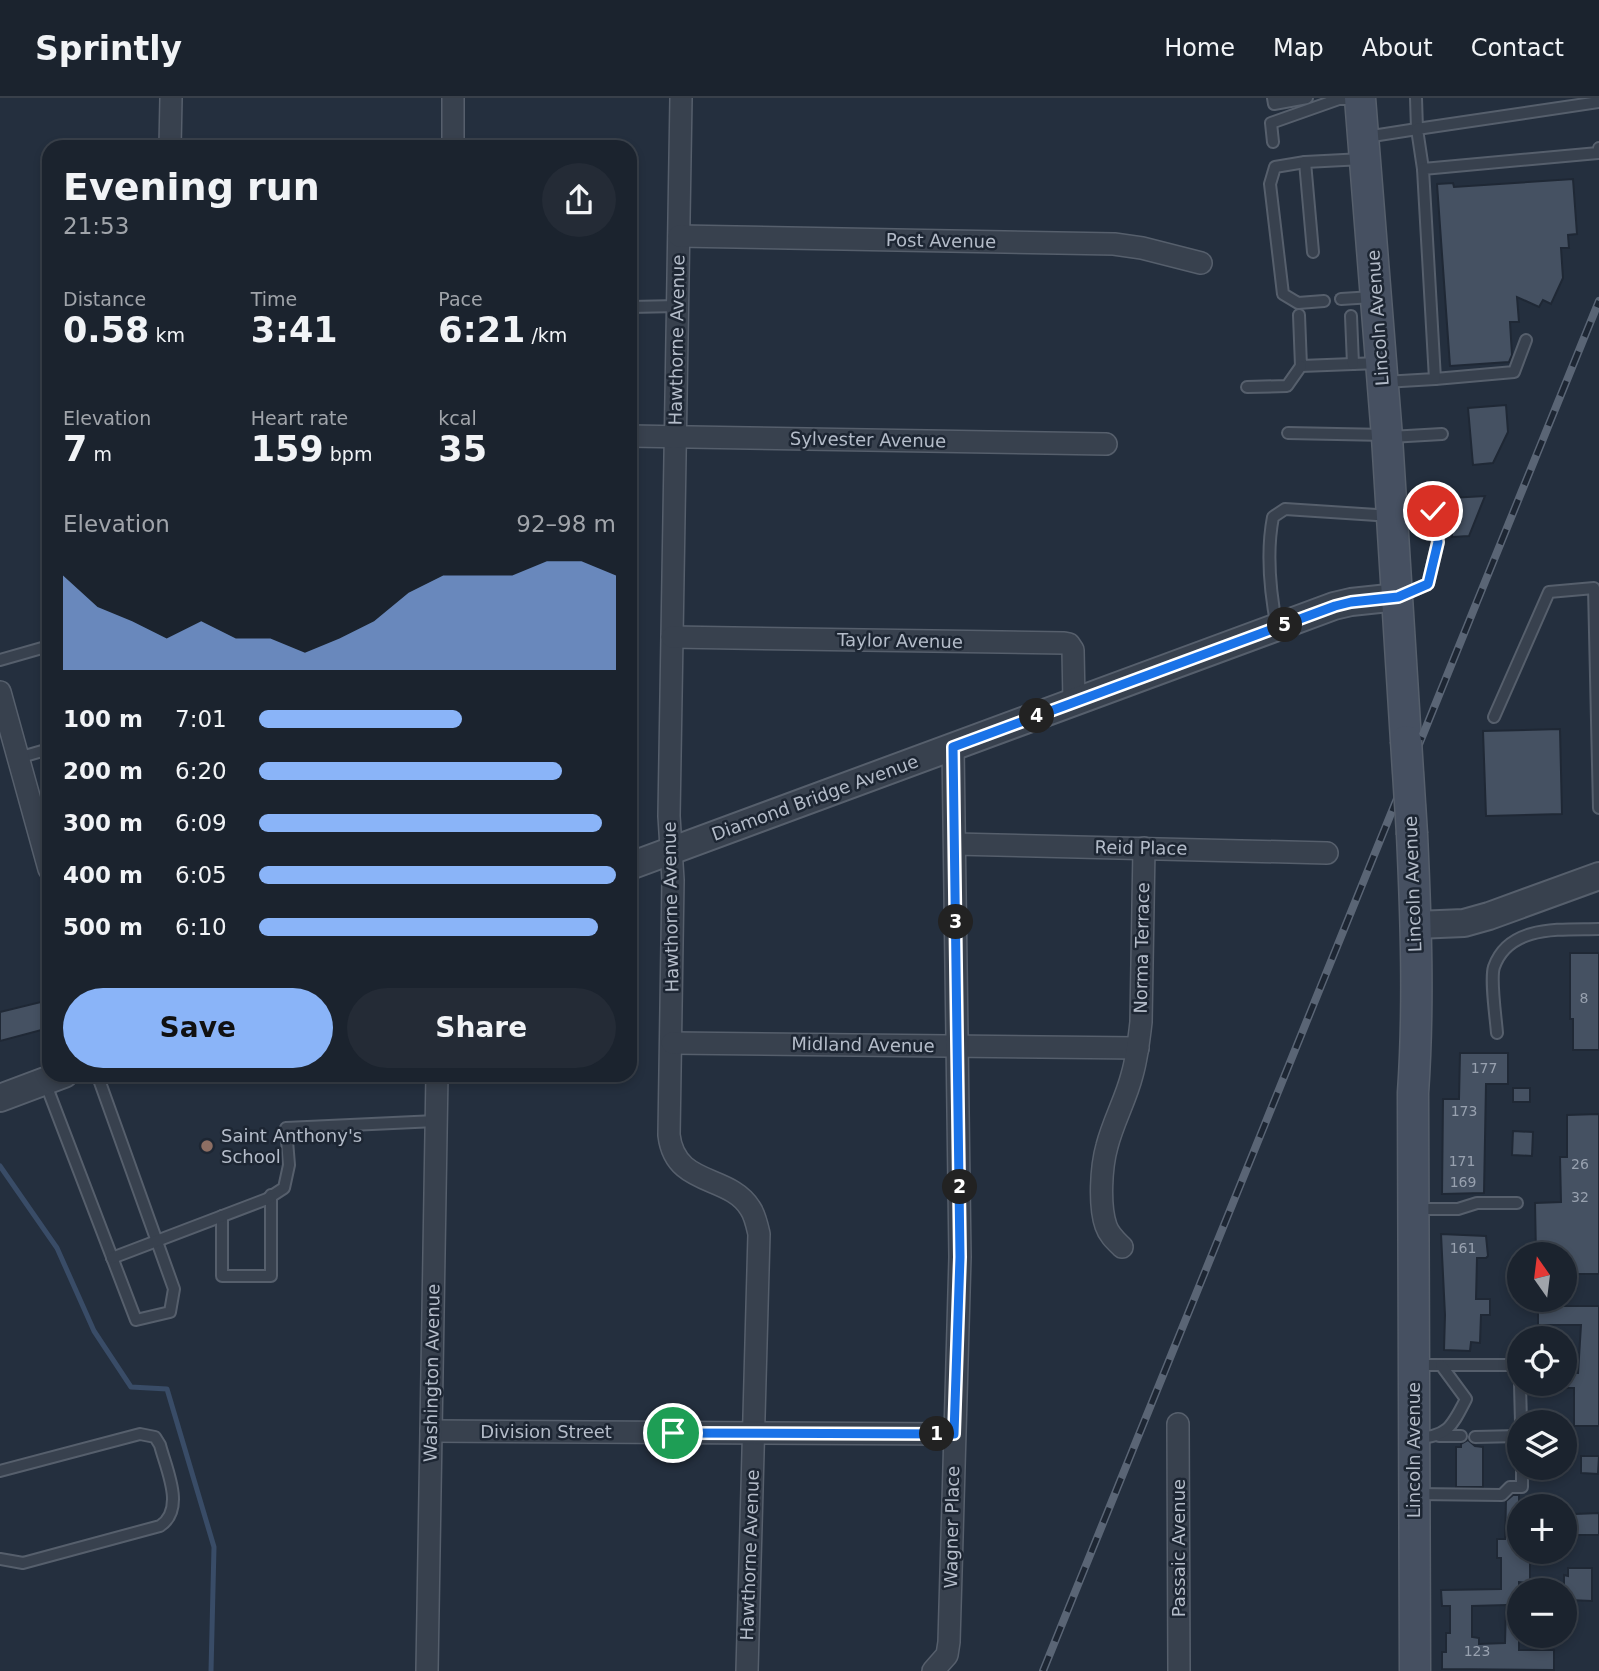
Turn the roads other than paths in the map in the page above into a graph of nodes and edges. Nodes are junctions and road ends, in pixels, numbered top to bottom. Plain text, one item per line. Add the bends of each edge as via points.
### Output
1 (171, 98) edge
2 (453, 98) edge
3 (681, 98) edge
4 (1273, 98) edge
5 (1307, 98) edge
6 (1416, 98) edge
7 (1360, 99) edge
8 (1599, 102) edge
9 (1417, 129) junction
10 (170, 140) edge
11 (453, 140) edge
12 (1273, 142) dead end
13 (1365, 148) junction
14 (1599, 148) edge
15 (1305, 162) junction
16 (1423, 169) junction
17 (679, 236) junction
18 (1313, 252) dead end
19 (1201, 263) dead end
20 (1377, 297) junction
21 (1341, 299) dead end
22 (1324, 301) dead end
23 (678, 306) junction
24 (637, 307) edge
25 (1299, 314) dead end
26 (1351, 316) dead end
27 (1527, 340) dead end
28 (1301, 366) junction
29 (1373, 370) junction
30 (1435, 379) junction
31 (1247, 387) dead end
32 (1288, 433) dead end
33 (1442, 434) dead end
34 (637, 436) edge
35 (1387, 436) junction
36 (676, 437) junction
37 (1106, 444) dead end
38 (1392, 516) junction
39 (1398, 597) junction
40 (1277, 628) junction
41 (672, 637) junction
42 (42, 648) edge
43 (0, 660) edge
44 (0, 692) edge
45 (1074, 702) junction
46 (1494, 717) dead end
47 (953, 747) junction
48 (42, 751) edge
49 (18, 758) junction
50 (1599, 808) edge
51 (42, 844) edge
52 (955, 844) junction
53 (1144, 848) junction
54 (672, 850) junction
55 (1327, 853) dead end
56 (637, 863) edge
57 (1599, 876) edge
58 (1416, 925) junction
59 (1599, 929) edge
60 (1497, 1033) dead end
61 (672, 1043) junction
62 (958, 1046) junction
63 (1138, 1048) junction
64 (43, 1082) edge
65 (55, 1082) edge
66 (100, 1082) edge
67 (437, 1082) edge
68 (0, 1098) edge
69 (436, 1121) junction
70 (271, 1195) junction
71 (1517, 1203) dead end
72 (1413, 1209) junction
73 (222, 1216) junction
74 (156, 1240) junction
75 (1122, 1247) dead end
76 (112, 1258) junction
77 (1427, 1365) junction
78 (1507, 1365) edge
79 (1178, 1424) dead end
80 (431, 1431) junction
81 (753, 1433) junction
82 (954, 1434) junction
83 (1461, 1436) dead end
84 (1507, 1436) edge
85 (1426, 1437) junction
86 (1475, 1437) dead end
87 (0, 1471) edge
88 (1522, 1480) edge
89 (1414, 1494) junction
90 (0, 1559) edge
91 (427, 1671) edge
92 (747, 1671) edge
93 (933, 1671) edge
94 (1179, 1671) edge
95 (1415, 1671) edge

1 - 10 street
2 - 11 street
3 - 17 street, Hawthorne Avenue
4 - 5 lane via 1274,104
6 - 9 lane
7 - 12 lane via 1339,99 1271,123
7 - 13 main road, Lincoln Avenue
8 - 9 lane
9 - 13 lane
9 - 16 lane
13 - 15 lane
13 - 20 main road, Lincoln Avenue
14 - 16 lane via 1598,153
15 - 18 lane
15 - 22 lane via 1275,167 1270,184 1283,294 1298,303
16 - 30 lane
17 - 19 street, Post Avenue via 1114,244
17 - 23 street, Hawthorne Avenue
20 - 21 lane
20 - 29 main road, Lincoln Avenue
23 - 24 lane
23 - 36 street, Hawthorne Avenue
25 - 28 lane
26 - 29 lane
27 - 30 lane via 1514,372
28 - 29 lane
28 - 31 lane via 1287,386
29 - 30 lane
29 - 35 main road, Lincoln Avenue
32 - 35 lane
33 - 35 lane
34 - 36 street, Sylvester Avenue
35 - 38 main road, Lincoln Avenue
36 - 37 street, Sylvester Avenue
36 - 41 street, Hawthorne Avenue
38 - 39 main road, Lincoln Avenue
38 - 39 lane via 1433,511 1438,542 1428,584
38 - 40 lane via 1285,509 1273,517 1271,597
39 - 40 street, Diamond Bridge Avenue via 1351,602
39 - 58 main road, Lincoln Avenue, bridge
40 - 45 street, Diamond Bridge Avenue
41 - 45 street, Taylor Avenue via 1064,643 1073,650
41 - 54 street, Hawthorne Avenue
42 - 43 lane
44 - 49 street
45 - 47 street, Diamond Bridge Avenue
46 - 50 lane via 1549,592 1594,588
47 - 52 street, Wagner Place
47 - 54 street, Diamond Bridge Avenue
48 - 49 lane
49 - 51 street
52 - 53 street, Reid Place
52 - 62 street, Wagner Place
53 - 55 street, Reid Place
53 - 63 street, Norma Terrace
54 - 56 street, Diamond Bridge Avenue
54 - 61 street, Hawthorne Avenue
57 - 58 street via 1464,923
58 - 72 main road, Lincoln Avenue
59 - 60 lane via 1526,933 1505,947 1493,969
61 - 62 street, Midland Avenue
61 - 81 street, Hawthorne Avenue via 670,1148 675,1159 740,1197 750,1207 759,1234
62 - 63 street, Midland Avenue
62 - 82 street, Wagner Place via 960,1257
63 - 75 street, Norma Terrace via 1103,1170 1106,1226
64 - 68 street
65 - 76 lane
66 - 74 lane
67 - 69 street, Washington Avenue
69 - 70 lane via 286,1128 289,1165 284,1188
69 - 80 street, Washington Avenue
70 - 73 lane
70 - 73 lane via 271,1276 222,1276
71 - 72 lane
72 - 77 main road, Lincoln Avenue
73 - 74 lane
74 - 76 lane
74 - 76 lane via 174,1290 170,1312 135,1320
77 - 78 lane
77 - 85 main road, Lincoln Avenue
77 - 85 lane via 1466,1399 1451,1425
79 - 94 street, Passaic Avenue
80 - 81 street, Division Street
80 - 91 street, Washington Avenue
81 - 82 street, Division Street
81 - 92 street, Hawthorne Avenue
82 - 93 street, Wagner Place via 949,1642 947,1655
83 - 85 lane
84 - 86 lane
85 - 89 main road, Lincoln Avenue
87 - 90 lane via 140,1434 155,1437 160,1445 174,1504 167,1522 160,1526 23,1563
88 - 89 lane via 1522,1487 1510,1487 1502,1494
89 - 95 main road, Lincoln Avenue

